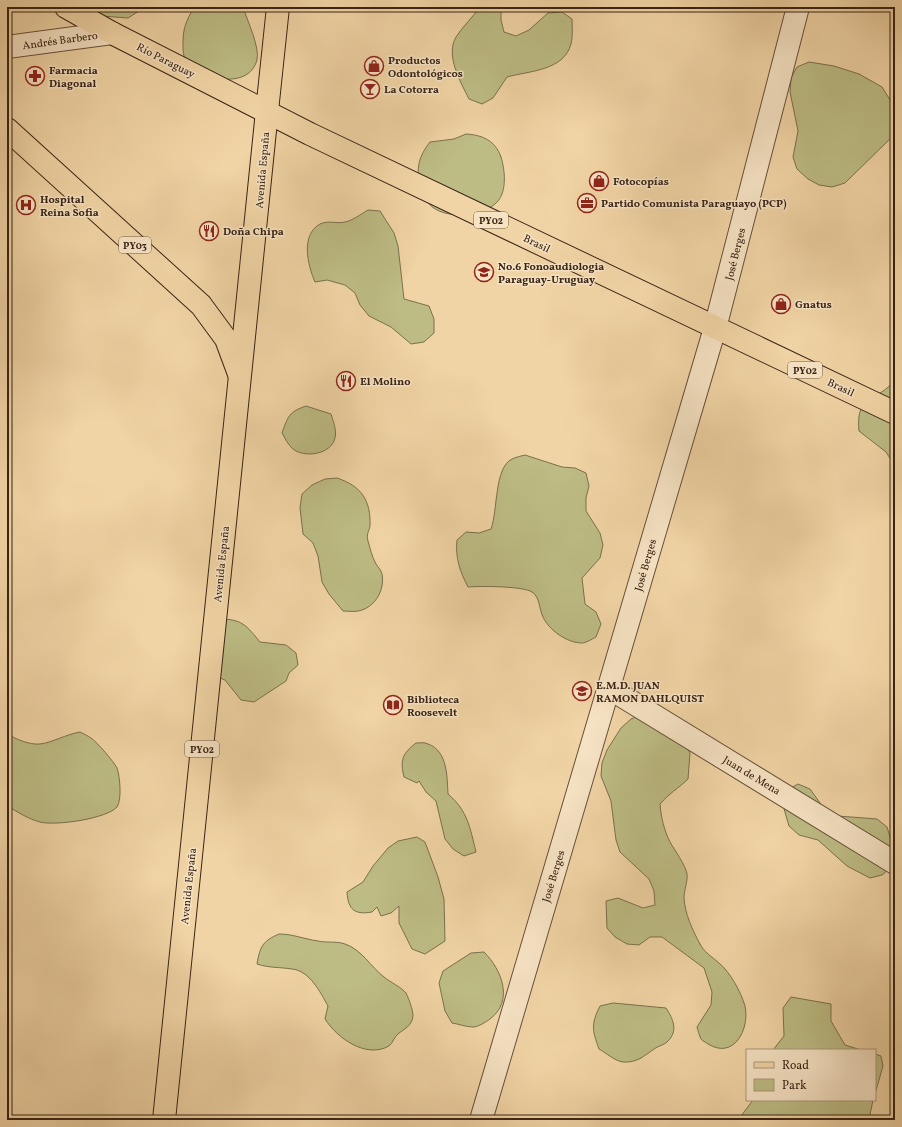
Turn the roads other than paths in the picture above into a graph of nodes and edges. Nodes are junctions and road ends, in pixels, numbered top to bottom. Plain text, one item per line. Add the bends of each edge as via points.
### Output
1 (66, 7) edge
2 (278, 7) edge
3 (798, 7) edge
4 (112, 33) junction
5 (7, 47) edge
6 (267, 111) junction
7 (7, 129) edge
8 (715, 328) junction
9 (240, 378) junction
10 (895, 413) edge
11 (609, 688) junction
12 (895, 863) edge
13 (164, 1120) edge
14 (481, 1120) edge

1 - 4 main road, Río Paraguay
2 - 6 main road, Avenida España
3 - 8 street, José Berges
4 - 5 street, Andrés Barbero
4 - 6 main road, Río Paraguay
6 - 8 main road, Brasil / PY02
6 - 9 main road, Avenida España / PY02
7 - 9 main road, PY03 via 201,305 226,339
8 - 10 main road, Brasil / PY02
8 - 11 street, José Berges
9 - 13 main road, Avenida España / PY02
11 - 12 street, Juan de Mena
11 - 14 street, José Berges

